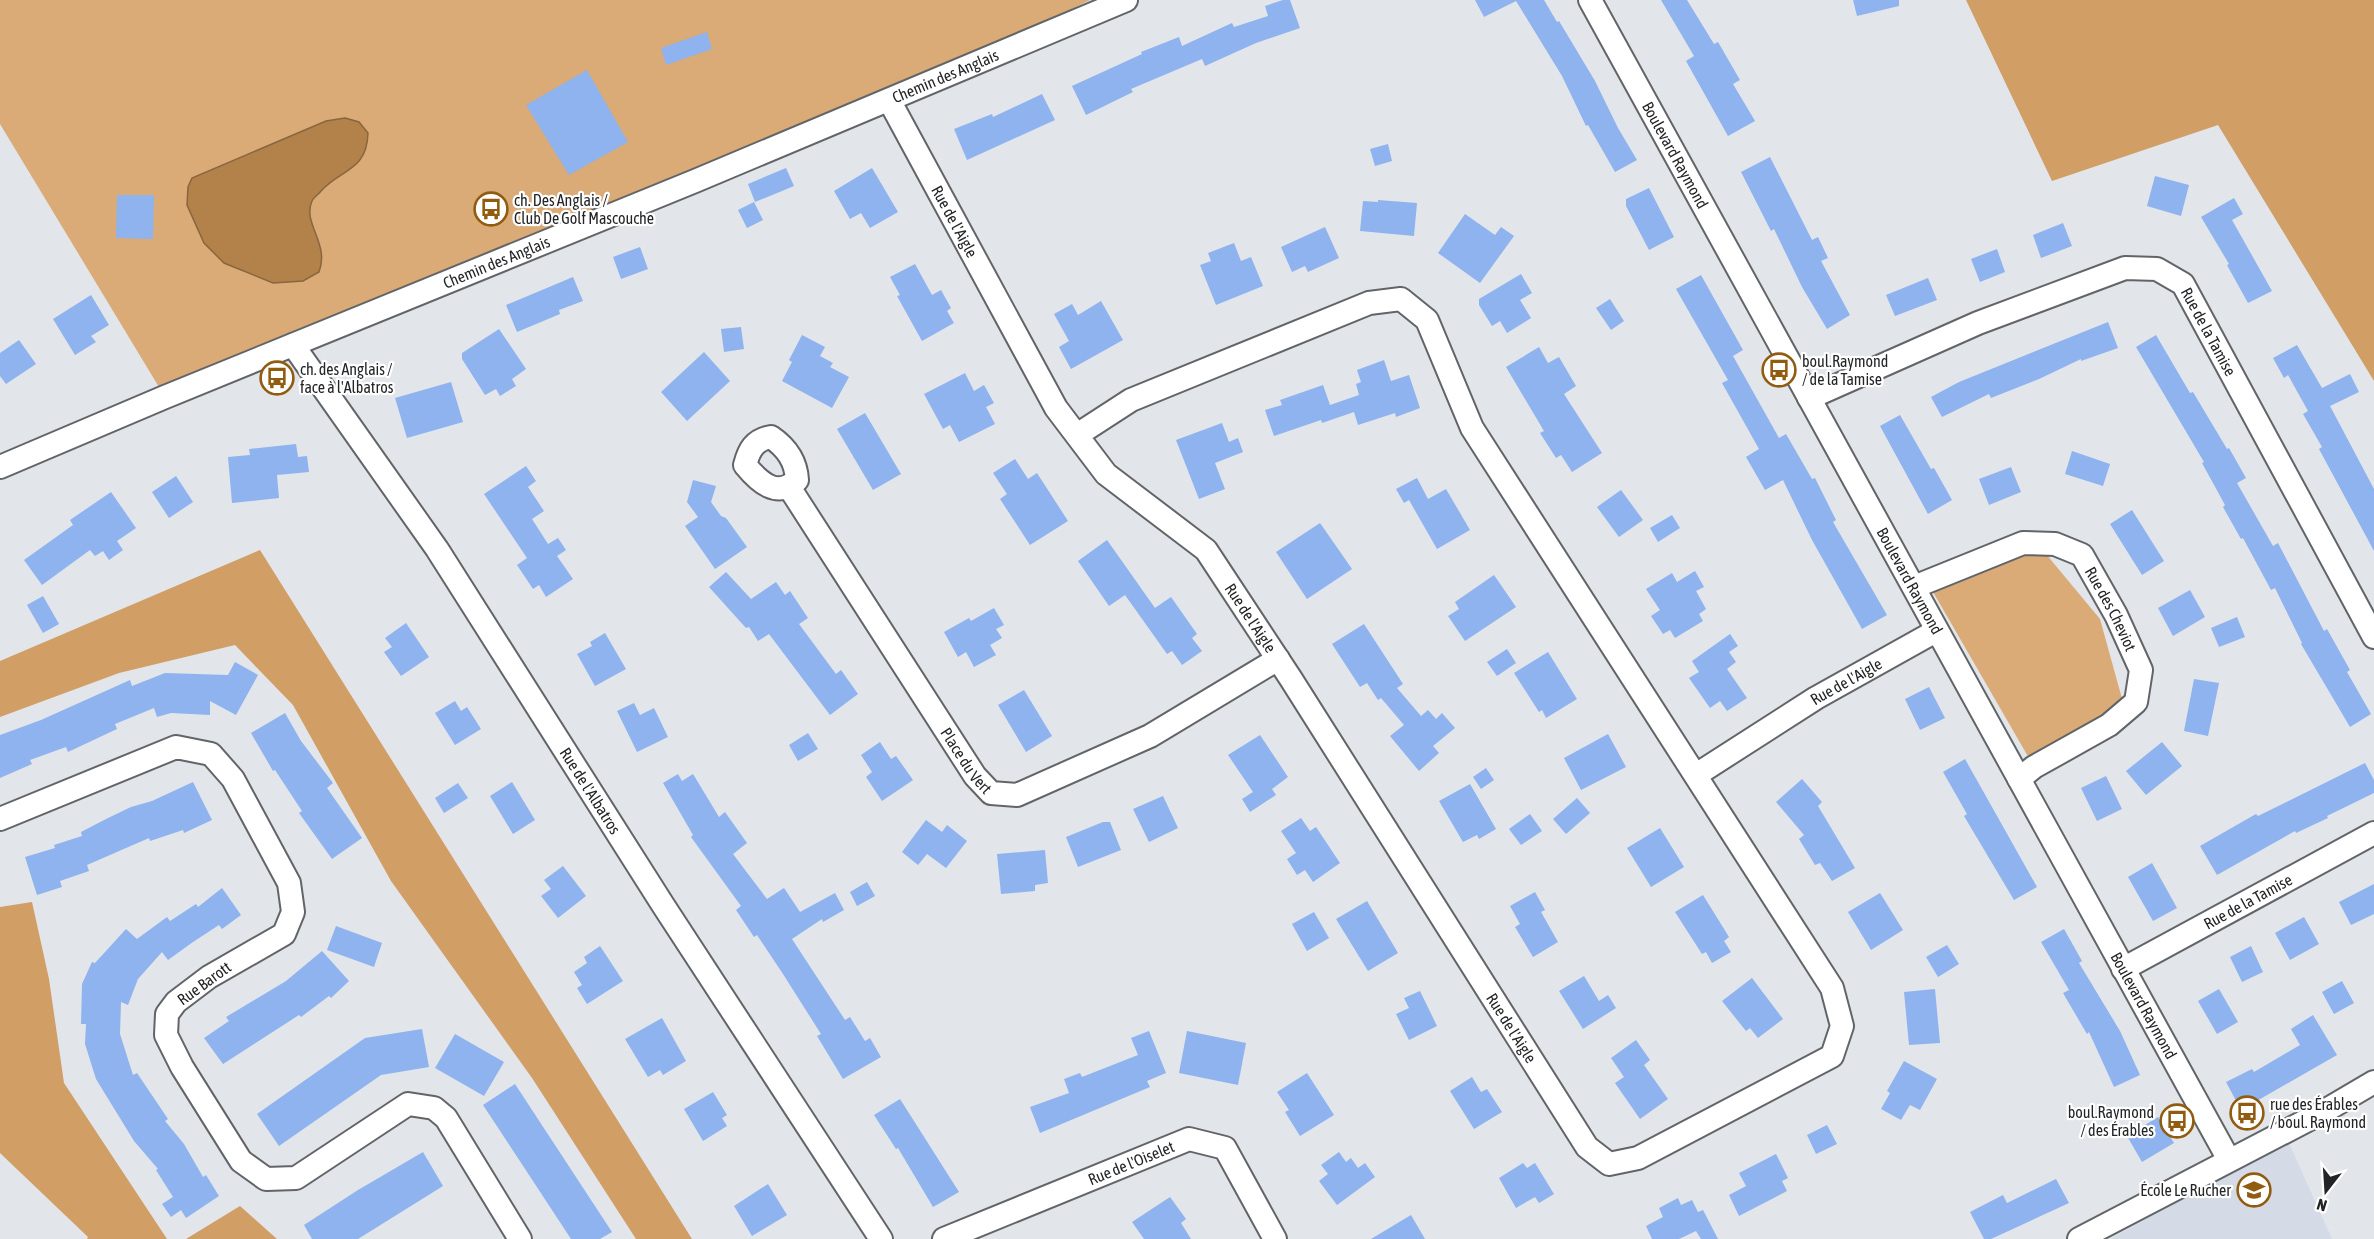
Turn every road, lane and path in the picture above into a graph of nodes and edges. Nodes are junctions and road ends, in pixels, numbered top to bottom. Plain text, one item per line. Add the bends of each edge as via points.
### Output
1 (1126, 0) edge
2 (1590, 0) edge
3 (889, 100) junction
4 (293, 345) junction
5 (1809, 398) junction
6 (1077, 435) junction
7 (0, 467) edge
8 (789, 487) dead end
9 (1914, 587) junction
10 (1936, 631) junction
11 (2374, 638) edge
12 (1278, 659) junction
13 (1696, 775) junction
14 (2019, 779) junction
15 (0, 819) edge
16 (2374, 833) edge
17 (2123, 969) junction
18 (2374, 1082) edge
19 (2229, 1160) junction
20 (520, 1239) edge
21 (881, 1239) edge
22 (944, 1239) edge
23 (1275, 1239) edge
24 (2079, 1239) edge

1 - 3 street, Chemin des Anglais
2 - 5 street, Boulevard Raymond
3 - 4 street, Chemin des Anglais
3 - 6 street, Rue de l'Aigle via 1056,408
4 - 7 street, Chemin des Anglais
4 - 21 street, Rue de l'Albatros via 437,549
5 - 9 street, Boulevard Raymond
5 - 11 street, Rue de la Tamise via 1978,323 2125,268 2157,269 2183,284
6 - 12 street, Rue de l'Aigle via 1106,474 1206,550
6 - 13 street, Rue de l'Aigle via 1131,400 1369,303 1401,299 1427,320 1472,428
8 - 12 street, Place du Vert via 975,776 991,793 1017,795 1150,736
9 - 10 street, Boulevard Raymond
9 - 14 street, Rue des Cheviot via 2023,543 2055,544 2082,555 2116,615 2141,670 2136,702 2109,725
10 - 13 street, Rue de l'Aigle via 1816,698
10 - 14 street, Boulevard Raymond
12 - 13 street, Rue de l'Aigle via 1587,1147 1609,1164 1638,1158 1832,1056 1842,1026 1832,988
14 - 17 street, Boulevard Raymond
15 - 20 street, Rue Barott via 176,747 212,754 233,779 289,883 293,912 284,934 195,986 167,1014 166,1035 171,1046 241,1161 266,1179 296,1178 408,1104 434,1108 446,1118
16 - 17 street, Rue de la Tamise
17 - 19 street, Boulevard Raymond
18 - 19 street
19 - 24 street
22 - 23 street, Rue de l'Oiselet via 1189,1139 1225,1148

